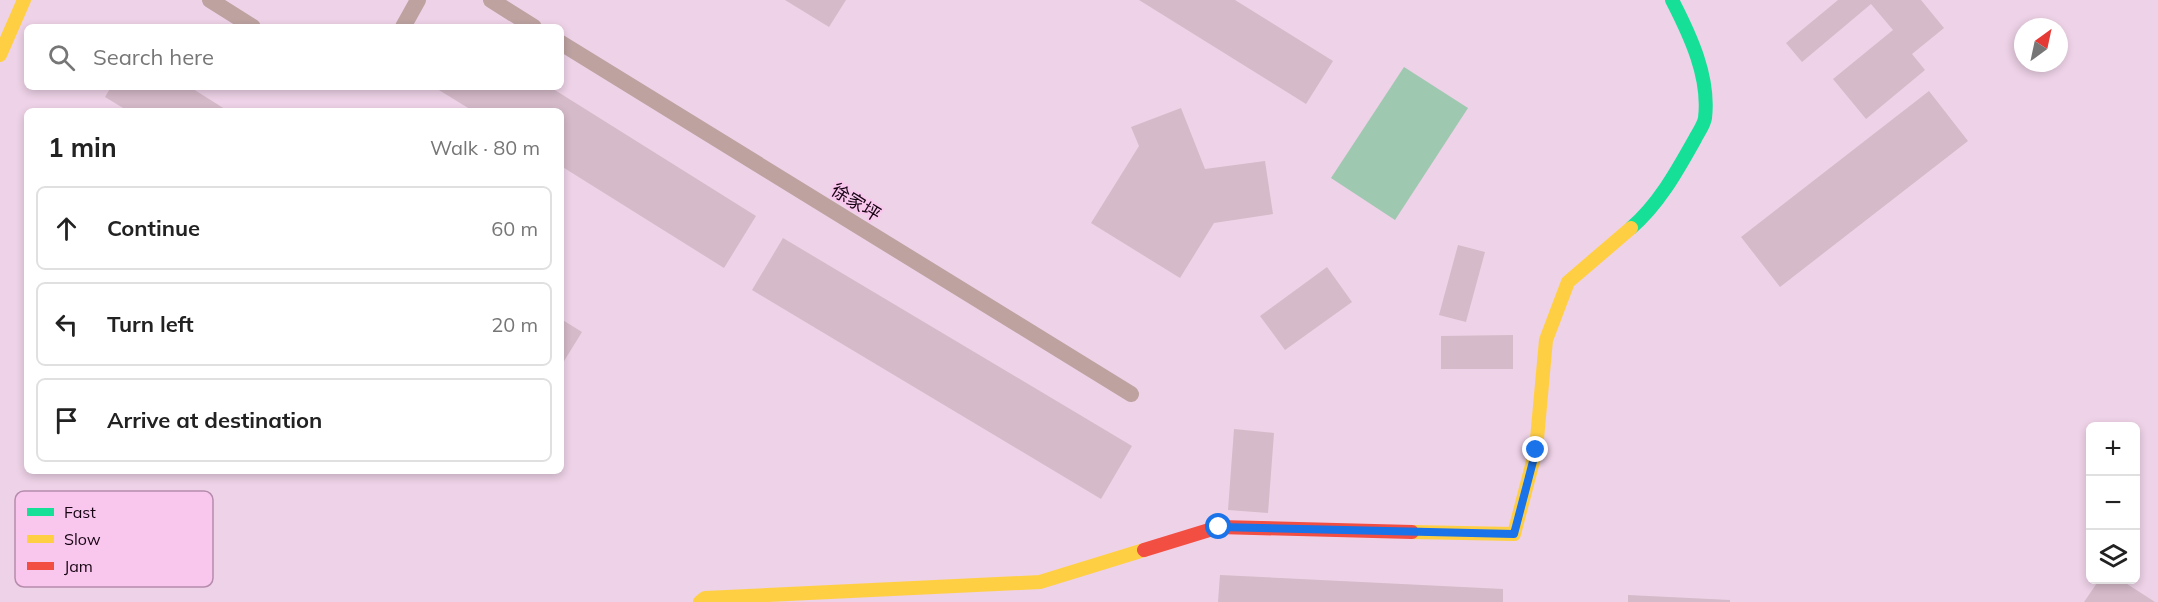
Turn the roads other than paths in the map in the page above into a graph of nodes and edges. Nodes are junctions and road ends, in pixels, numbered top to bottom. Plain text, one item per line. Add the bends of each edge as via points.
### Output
1 (24, 0) edge
2 (210, 0) edge
3 (418, 0) edge
4 (491, 0) edge
5 (1672, 0) edge
6 (248, 24) edge
7 (405, 24) edge
8 (529, 24) edge
9 (564, 45) edge
10 (0, 55) edge
11 (1131, 394) dead end
12 (700, 602) edge

1 - 10 street
2 - 6 lane
3 - 7 lane
4 - 8 lane
5 - 12 street via 1689,34 1702,76 1705,120 1674,177 1643,218 1568,282 1546,340 1536,450 1514,534 1219,527 1040,582 705,598
9 - 11 lane, 徐家坪

